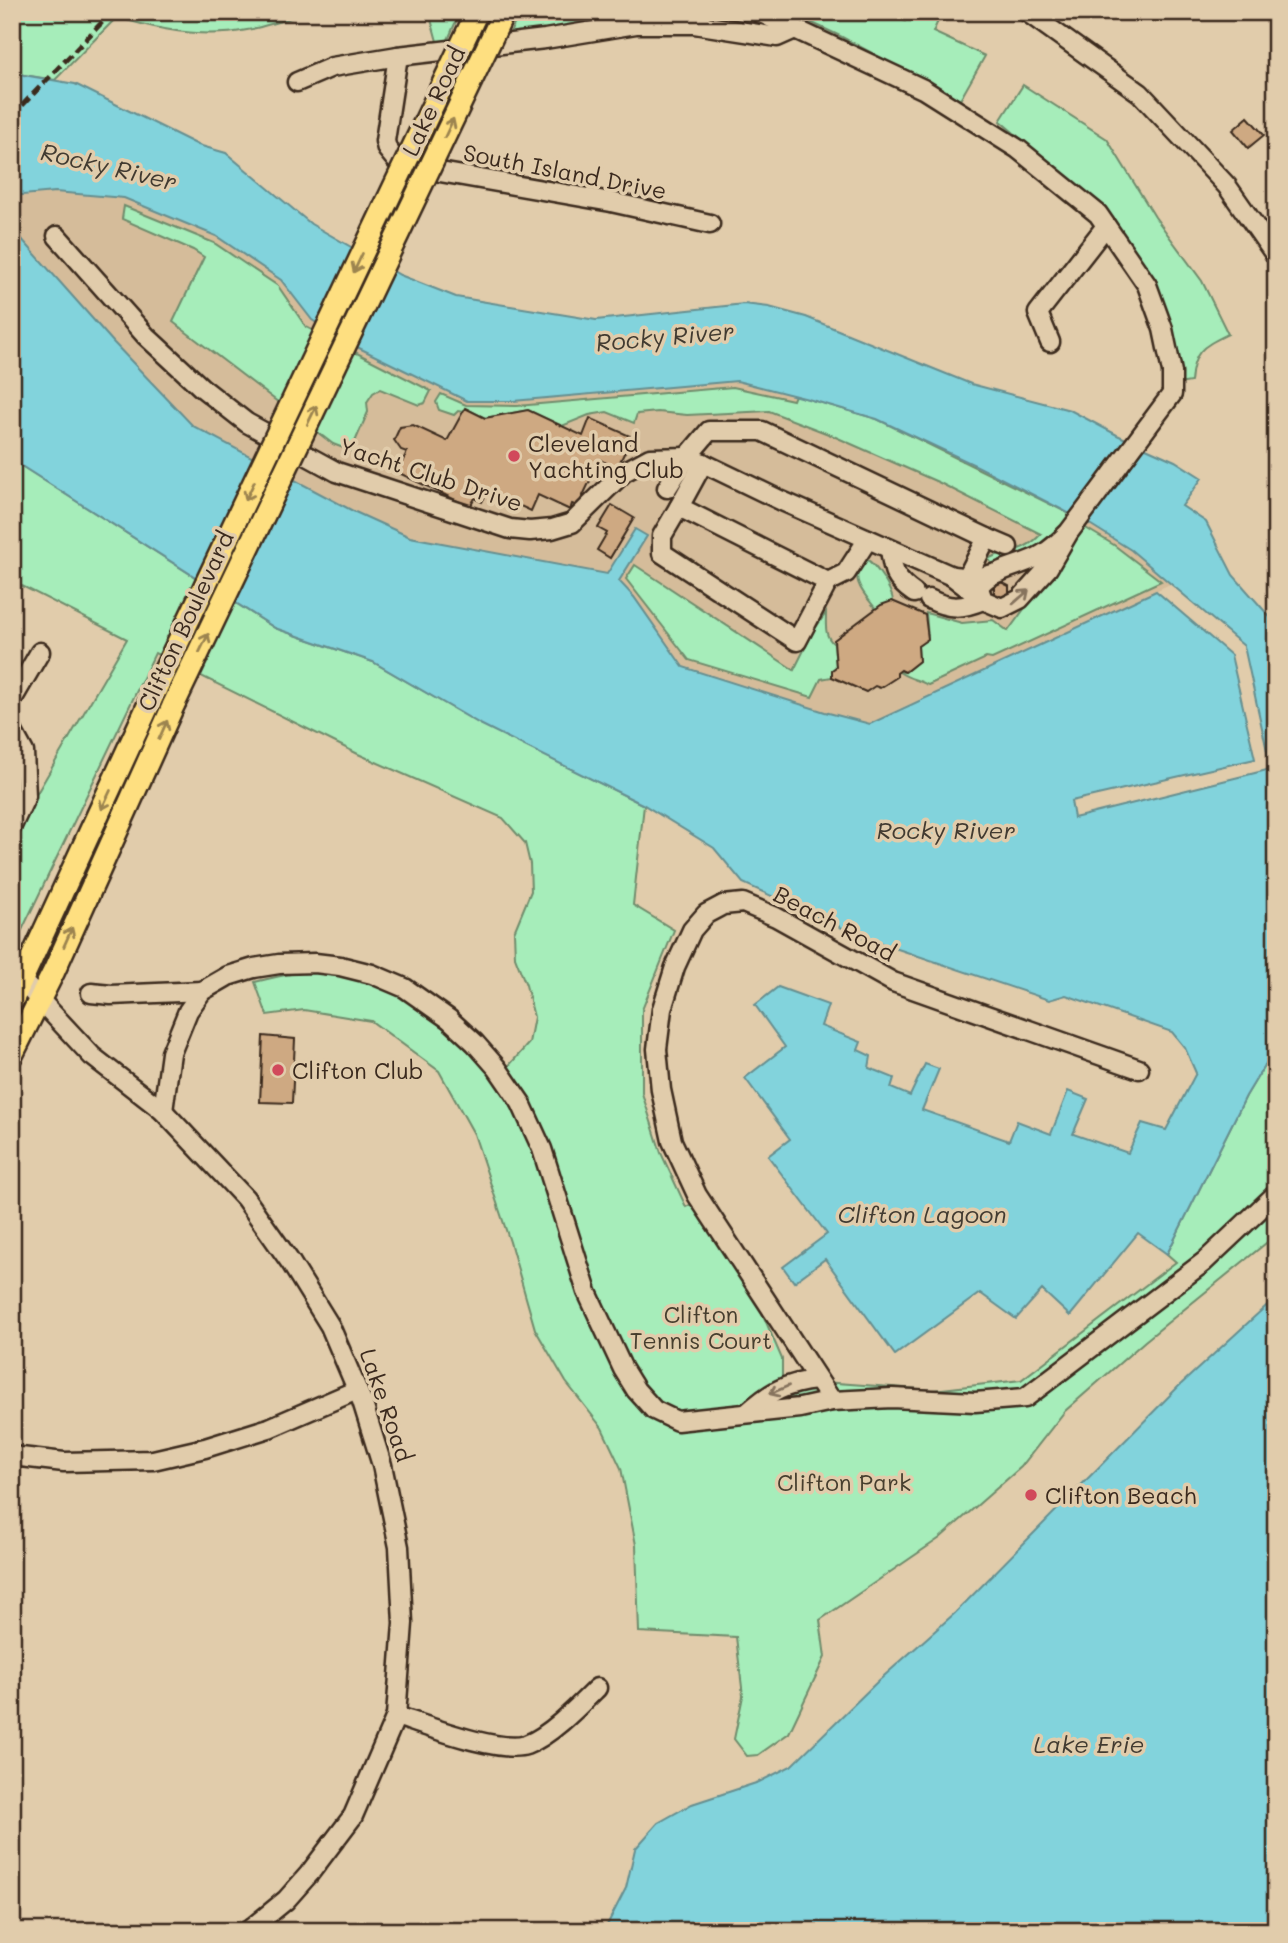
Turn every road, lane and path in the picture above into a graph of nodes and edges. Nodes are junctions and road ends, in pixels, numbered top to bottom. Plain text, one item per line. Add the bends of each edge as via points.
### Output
1 (477, 12) edge
2 (504, 12) edge
3 (759, 12) edge
4 (1027, 12) edge
5 (795, 29) junction
6 (398, 56) junction
7 (297, 82) dead end
8 (387, 202) joint
9 (410, 212) joint
10 (710, 224) dead end
11 (1106, 226) junction
12 (57, 236) dead end
13 (1276, 256) edge
14 (1049, 342) dead end
15 (695, 460) junction
16 (667, 488) dead end
17 (679, 507) junction
18 (1069, 532) junction
19 (987, 538) junction
20 (868, 539) junction
21 (1008, 547) dead end
22 (890, 549) junction
23 (993, 574) junction
24 (960, 577) junction
25 (828, 582) junction
26 (983, 600) junction
27 (40, 652) dead end
28 (12, 700) edge
29 (12, 730) edge
30 (12, 826) edge
31 (18, 975) edge
32 (202, 992) junction
33 (91, 993) dead end
34 (40, 999) junction
35 (12, 1001) edge
36 (12, 1055) edge
37 (1139, 1069) dead end
38 (163, 1111) junction
39 (1276, 1194) edge
40 (817, 1380) junction
41 (357, 1390) junction
42 (832, 1401) junction
43 (747, 1413) junction
44 (12, 1456) edge
45 (597, 1688) dead end
46 (396, 1716) junction
47 (248, 1931) edge

1 - 8 main road, Lake Road, bridge
9 -> 2 main road, Lake Road, bridge
3 - 5 street
4 - 13 street via 1140,93 1227,186
5 - 6 street via 778,37 694,24 636,24
5 - 11 street via 923,89 1018,149 1098,214
6 - 7 street via 332,67
6 - 10 street, South Island Drive via 385,141 400,165
8 -> 31 main road, Clifton Boulevard, bridge
34 -> 9 main road, Clifton Boulevard, bridge via 174,704
11 - 14 street via 1038,313
11 - 18 street via 1147,285 1163,329 1172,394
12 - 15 street, Yacht Club Drive via 146,336 201,387 247,423 337,472 530,531 572,523 624,472 650,458
15 - 16 street
15 - 17 street
15 - 19 street via 709,431 762,431
15 - 20 street, Yacht Club Drive
17 - 25 street
17 - 25 street via 662,536 662,553 797,641
18 - 23 street via 1043,554
26 -> 18 street via 1002,608 1020,599 1048,568
19 - 21 street
19 - 24 street
20 - 22 street, Yacht Club Drive
20 - 25 street via 846,573
22 - 24 street, Yacht Club Drive
22 - 26 street via 901,584 921,596 954,608
23 - 24 street
23 - 26 street via 979,588
24 - 26 street, Yacht Club Drive
27 - 28 street
29 - 30 street via 24,752 26,796
31 - 34 street, Lake Road
31 - 35 main road, Clifton Boulevard
32 - 33 street
32 - 38 street via 188,1011 171,1053
32 - 43 street via 228,976 254,968 315,963 372,974 405,988 449,1019 497,1068 521,1103 542,1149 587,1292 636,1390 654,1410 677,1421
34 - 36 main road, Clifton Boulevard
34 - 38 street, Lake Road via 92,1056
37 - 40 street, Beach Road via 893,982 743,903 723,905 706,914 692,930 662,1009 657,1049 672,1141 697,1195
38 - 41 street, Lake Road via 245,1198 291,1263 330,1326
39 - 42 street via 1204,1262 1025,1398
40 - 42 street, Beach Road
40 -> 43 street via 796,1382 766,1395
41 - 44 street via 269,1427 153,1460 64,1462
41 - 46 street, Lake Road via 382,1465 399,1547 403,1623
42 - 43 street
45 - 46 street via 564,1721 525,1745 488,1744
46 - 47 street, Lake Road via 353,1816 286,1900

